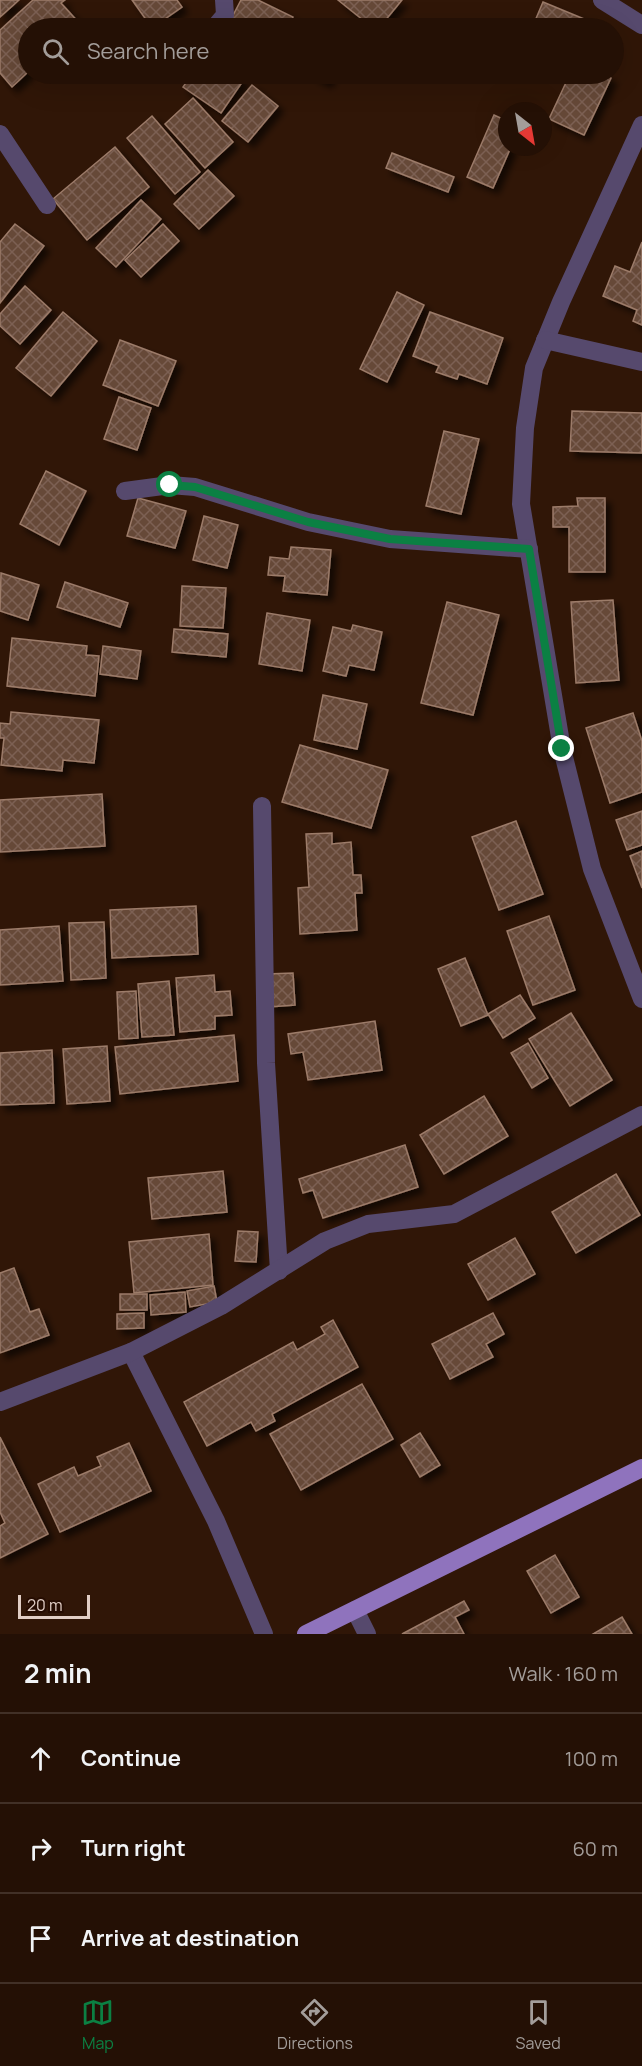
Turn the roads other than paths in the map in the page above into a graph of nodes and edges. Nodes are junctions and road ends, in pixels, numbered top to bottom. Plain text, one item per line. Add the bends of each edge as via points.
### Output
1 (225, 0) edge
2 (602, 0) edge
3 (222, 18) edge
4 (642, 25) edge
5 (642, 125) edge
6 (0, 134) edge
7 (47, 205) dead end
8 (545, 340) junction
9 (642, 362) edge
10 (125, 491) dead end
11 (529, 549) junction
12 (262, 806) dead end
13 (642, 999) edge
14 (642, 1115) edge
15 (279, 1271) junction
16 (131, 1352) junction
17 (0, 1402) edge
18 (642, 1468) edge
19 (355, 1610) junction
20 (264, 1634) edge
21 (306, 1634) edge
22 (367, 1634) edge

1 - 3 street
2 - 4 street
5 - 8 street
6 - 7 street
8 - 9 street
8 - 11 street via 534,368 525,428 521,504
10 - 11 street via 170,485 195,487 308,522 390,539
11 - 13 street via 562,749 592,869
12 - 15 street via 266,1063
14 - 15 street via 454,1214 368,1224 325,1241
15 - 16 street
16 - 17 street
16 - 20 street via 216,1521
18 - 19 main road
19 - 21 main road
19 - 22 street

